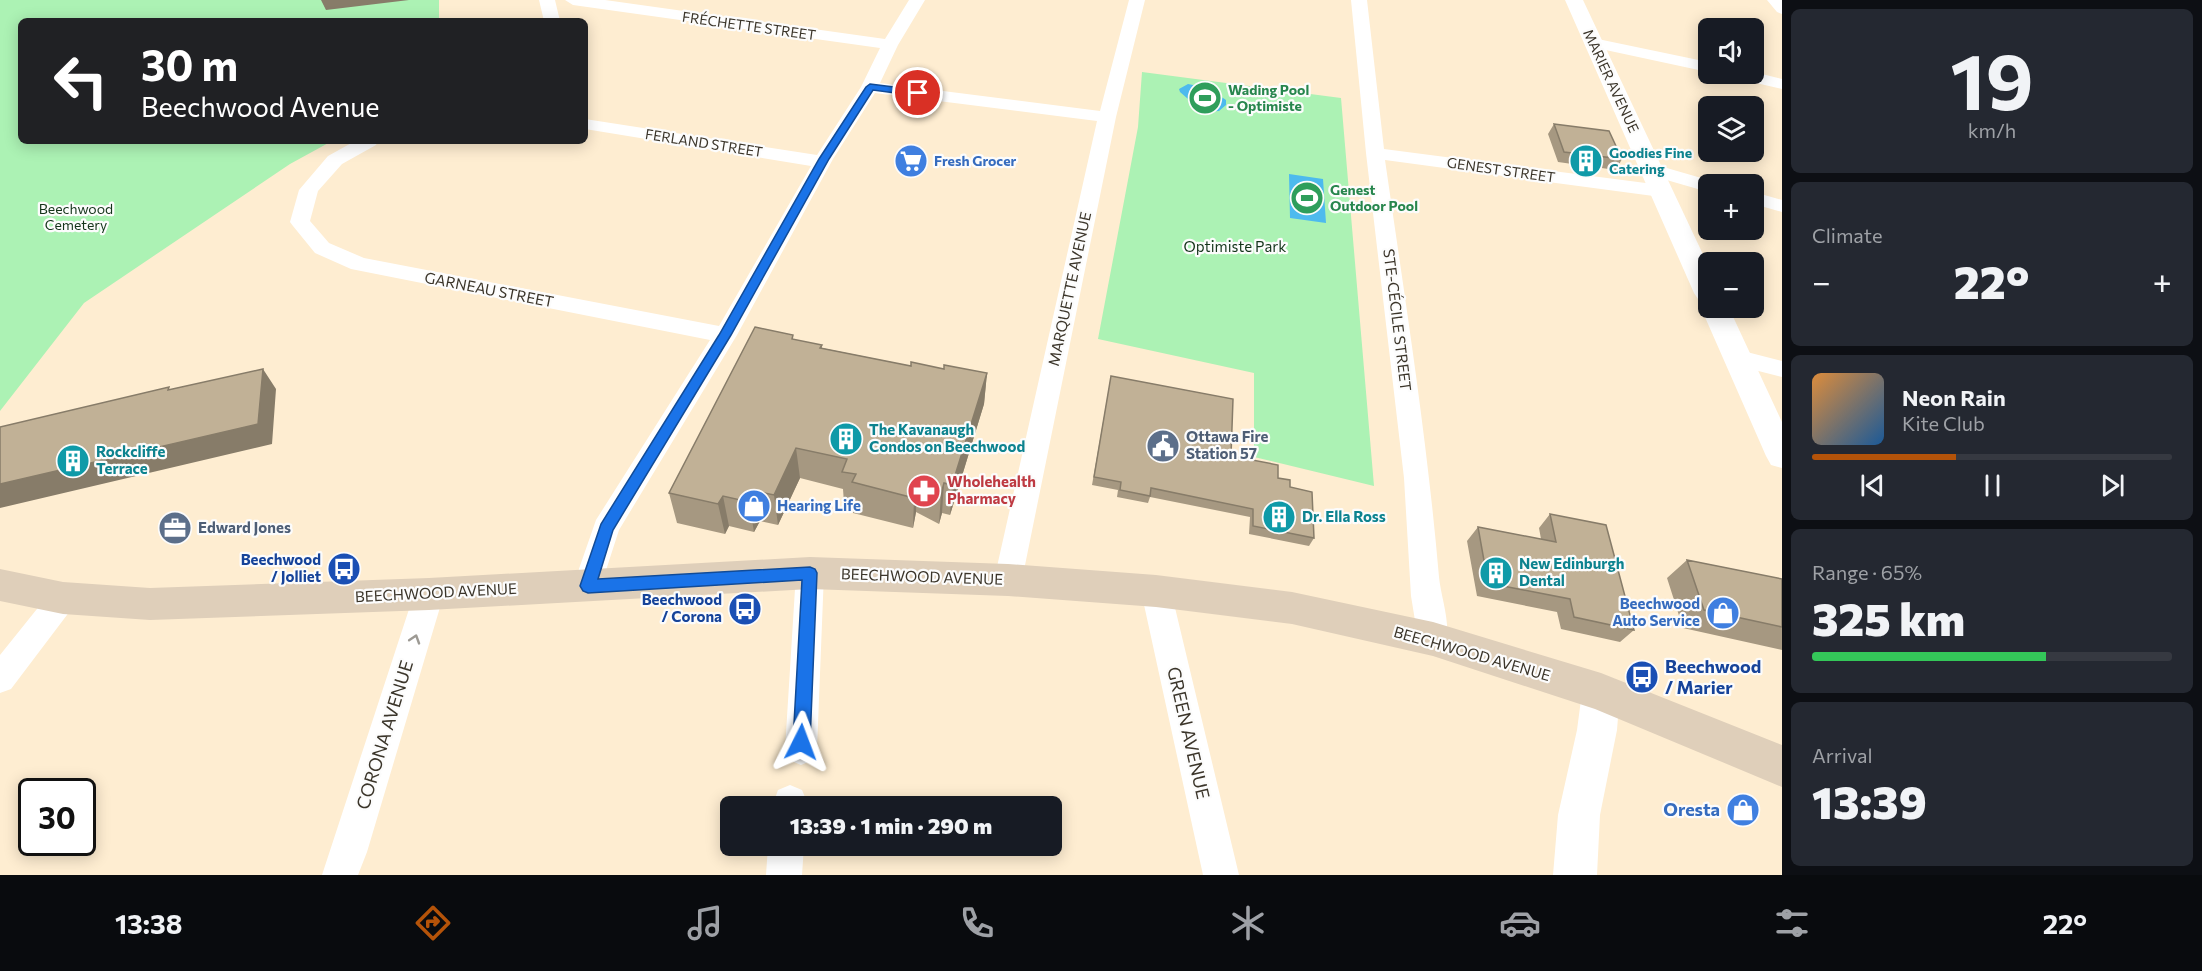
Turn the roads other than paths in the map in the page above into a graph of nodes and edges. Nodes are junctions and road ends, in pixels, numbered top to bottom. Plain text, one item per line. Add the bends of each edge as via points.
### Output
1 (547, 0) edge
2 (573, 0) edge
3 (917, 0) edge
4 (1137, 0) edge
5 (1359, 0) edge
6 (1574, 0) edge
7 (1775, 0) edge
8 (613, 3) edge
9 (1782, 9) edge
10 (588, 17) dead end
11 (551, 18) edge
12 (1593, 43) junction
13 (890, 45) junction
14 (1698, 65) edge
15 (1764, 80) edge
16 (1782, 84) edge
17 (870, 87) junction
18 (1107, 117) junction
19 (588, 124) edge
20 (364, 144) edge
21 (1376, 153) junction
22 (823, 162) junction
23 (1657, 181) junction
24 (1698, 185) edge
25 (1764, 201) edge
26 (1782, 206) edge
27 (1698, 271) edge
28 (1720, 318) edge
29 (725, 335) junction
30 (1739, 358) junction
31 (1782, 369) edge
32 (1782, 456) edge
33 (810, 573) junction
34 (1008, 580) junction
35 (0, 585) edge
36 (588, 586) junction
37 (1156, 591) junction
38 (429, 594) junction
39 (63, 598) junction
40 (1433, 639) junction
41 (0, 679) edge
42 (1600, 692) junction
43 (801, 749) dead end
44 (1782, 766) edge
45 (785, 856) edge
46 (340, 875) edge
47 (784, 875) edge
48 (1221, 875) edge
49 (1575, 875) edge

1 - 11 street
2 - 8 street, FRÉCHETTE STREET
3 - 13 street
4 - 18 street, MARQUETTE AVENUE
5 - 21 street, STE-CÉCILE STREET
6 - 12 street, MARIER AVENUE
7 - 9 street
8 - 10 street
8 - 13 street, FRÉCHETTE STREET
12 - 14 street
12 - 23 street, MARIER AVENUE
13 - 17 street
15 - 16 street
17 - 18 street
17 - 22 street
18 - 34 street, MARQUETTE AVENUE
19 - 22 street, FERLAND STREET
20 - 29 street, GARNEAU STREET via 335,160 309,190 300,222 322,248 359,264
21 - 23 street, GENEST STREET
21 - 40 street, STE-CÉCILE STREET via 1418,478
22 - 29 street
23 - 24 street, GENEST STREET
23 - 27 street, MARIER AVENUE
25 - 26 street
28 - 30 street
29 - 36 street via 606,528
30 - 31 street
30 - 32 street
33 - 34 main road, BEECHWOOD AVENUE
33 - 36 main road, BEECHWOOD AVENUE
33 - 43 street
34 - 37 main road, BEECHWOOD AVENUE
35 - 39 main road, BEECHWOOD AVENUE
36 - 38 main road, BEECHWOOD AVENUE
37 - 40 main road, BEECHWOOD AVENUE via 1292,608
37 - 48 street, GREEN AVENUE
38 - 39 main road, BEECHWOOD AVENUE via 150,604
46 -> 38 street, CORONA AVENUE
39 - 41 street
40 - 42 main road, BEECHWOOD AVENUE
42 - 44 main road, BEECHWOOD AVENUE
42 - 49 street via 1597,730 1579,815
45 - 47 street

